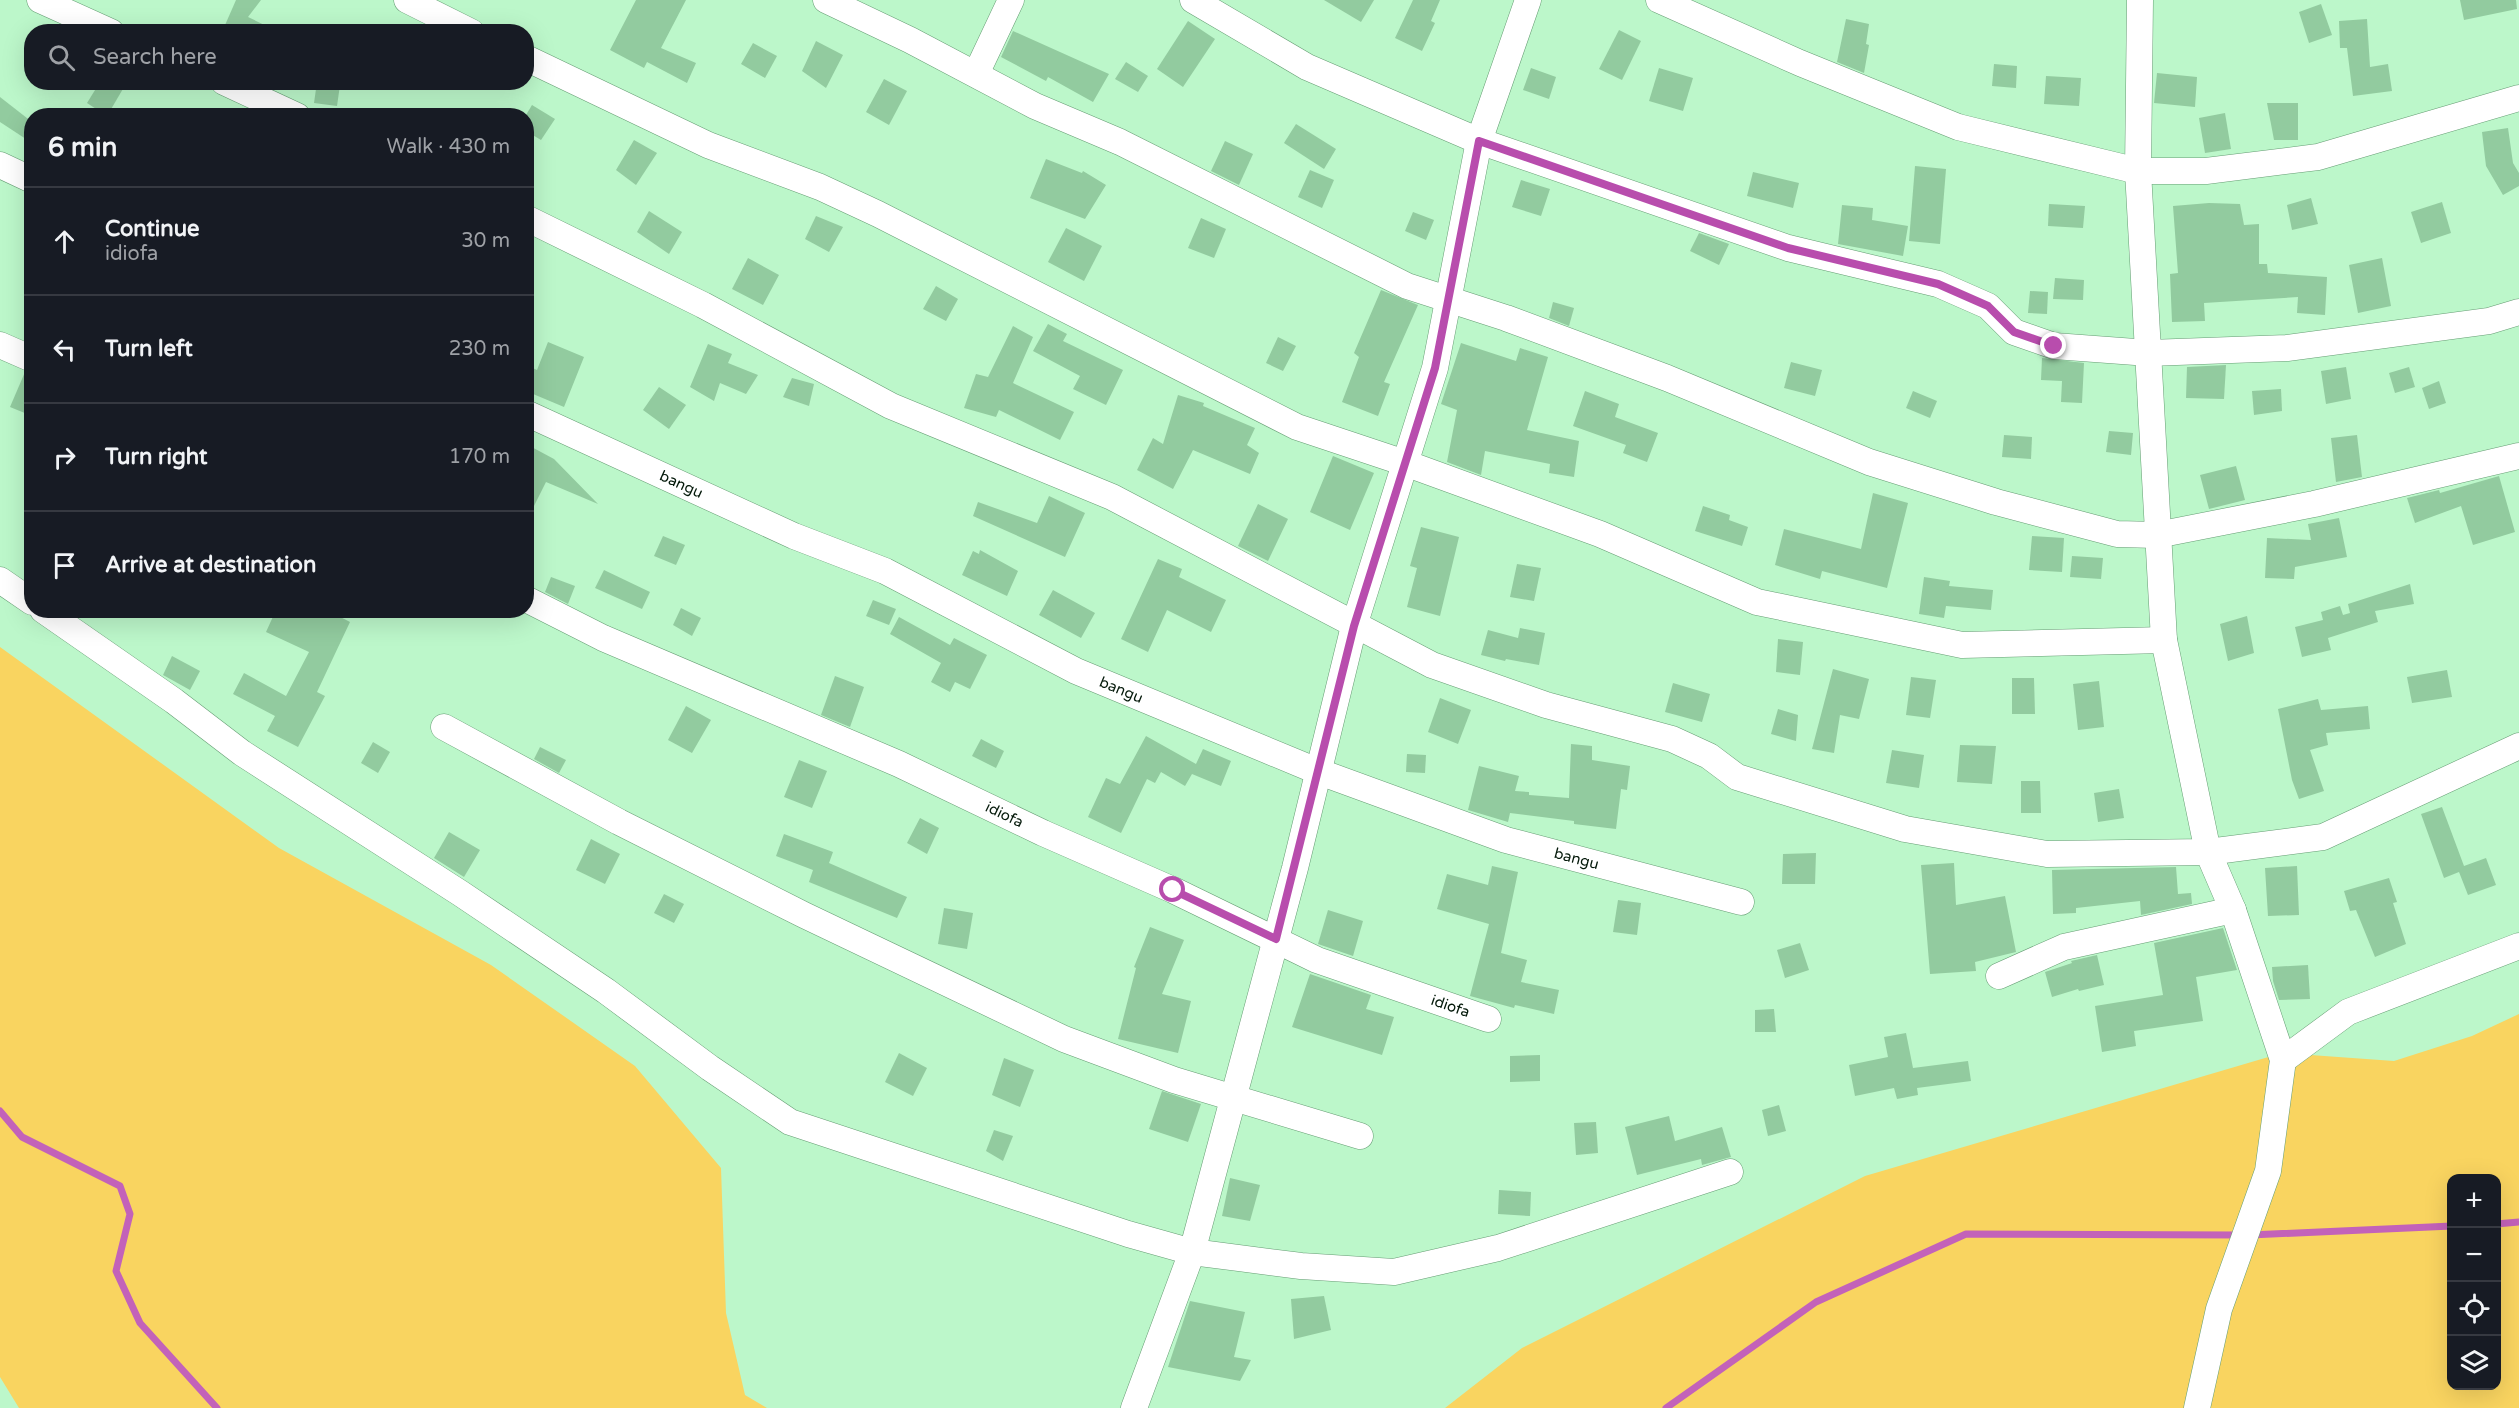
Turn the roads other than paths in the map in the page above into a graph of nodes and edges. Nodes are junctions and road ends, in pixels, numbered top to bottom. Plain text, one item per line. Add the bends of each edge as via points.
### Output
1 (40, 0) edge
2 (406, 0) edge
3 (826, 0) edge
4 (1011, 0) edge
5 (1193, 0) edge
6 (1528, 0) edge
7 (1659, 0) edge
8 (2140, 0) edge
9 (93, 24) edge
10 (455, 24) edge
11 (534, 62) edge
12 (976, 74) junction
13 (241, 90) edge
14 (2519, 99) edge
15 (280, 108) edge
16 (1479, 141) junction
17 (0, 165) edge
18 (2138, 171) junction
19 (24, 176) edge
20 (534, 222) edge
21 (1449, 299) junction
22 (2519, 312) edge
23 (0, 345) edge
24 (2149, 353) junction
25 (24, 356) edge
26 (534, 417) edge
27 (2519, 456) edge
28 (1405, 463) junction
29 (2157, 535) junction
30 (0, 580) edge
31 (24, 596) edge
32 (534, 603) edge
33 (55, 618) edge
34 (1354, 626) junction
35 (2164, 640) junction
36 (444, 727) dead end
37 (2519, 746) edge
38 (1317, 771) junction
39 (2208, 852) junction
40 (1742, 902) dead end
41 (2233, 910) junction
42 (1276, 939) junction
43 (2519, 946) edge
44 (2000, 976) dead end
45 (1488, 1018) dead end
46 (2283, 1060) junction
47 (1233, 1099) junction
48 (1360, 1136) dead end
49 (1730, 1172) dead end
50 (1192, 1252) junction
51 (1134, 1408) edge
52 (2197, 1408) edge

1 - 9 street
2 - 10 street
3 - 12 street
4 - 12 street
5 - 16 street via 1307,67
6 - 16 street
7 - 18 street via 1958,127
8 - 18 street
11 - 28 street via 708,145 820,187 878,214 1297,427
12 - 21 street via 1407,286
13 - 15 street
14 - 18 street via 2318,157 2206,171
16 - 21 street
16 - 24 street via 1788,248 1938,284 1988,306 2014,332 2054,346
17 - 19 street
18 - 24 street
20 - 34 street via 703,305 891,406 1112,497
21 - 28 street via 1435,368
21 - 29 street via 1667,378 1869,462 1996,502 2117,534
22 - 24 street via 2489,321 2287,348
23 - 25 street
24 - 29 street
26 - 38 street, bangu via 794,536 885,571 1076,670
27 - 29 street via 2314,504
28 - 34 street
28 - 35 street via 1600,534 1757,602 1962,645
29 - 35 street
30 - 31 street
32 - 42 street, idiofa via 603,638 899,764
33 - 50 street via 242,753 606,991 790,1122
34 - 38 street
34 - 39 street via 1432,665 1546,705 1671,739 1709,756 1737,777 1905,829 2048,854
35 - 39 street
36 - 47 street via 629,827 1064,1040
37 - 39 street via 2323,837
38 - 40 street, bangu via 1506,840
38 - 42 street
39 - 41 street
41 - 44 street via 2064,947
41 - 46 street
42 - 45 street, idiofa via 1317,960
42 - 47 street
43 - 46 street via 2348,1012
46 - 52 street via 2268,1171 2219,1309
47 - 48 street
47 - 50 street
49 - 50 street via 1498,1248 1395,1272 1301,1266
50 - 51 street

